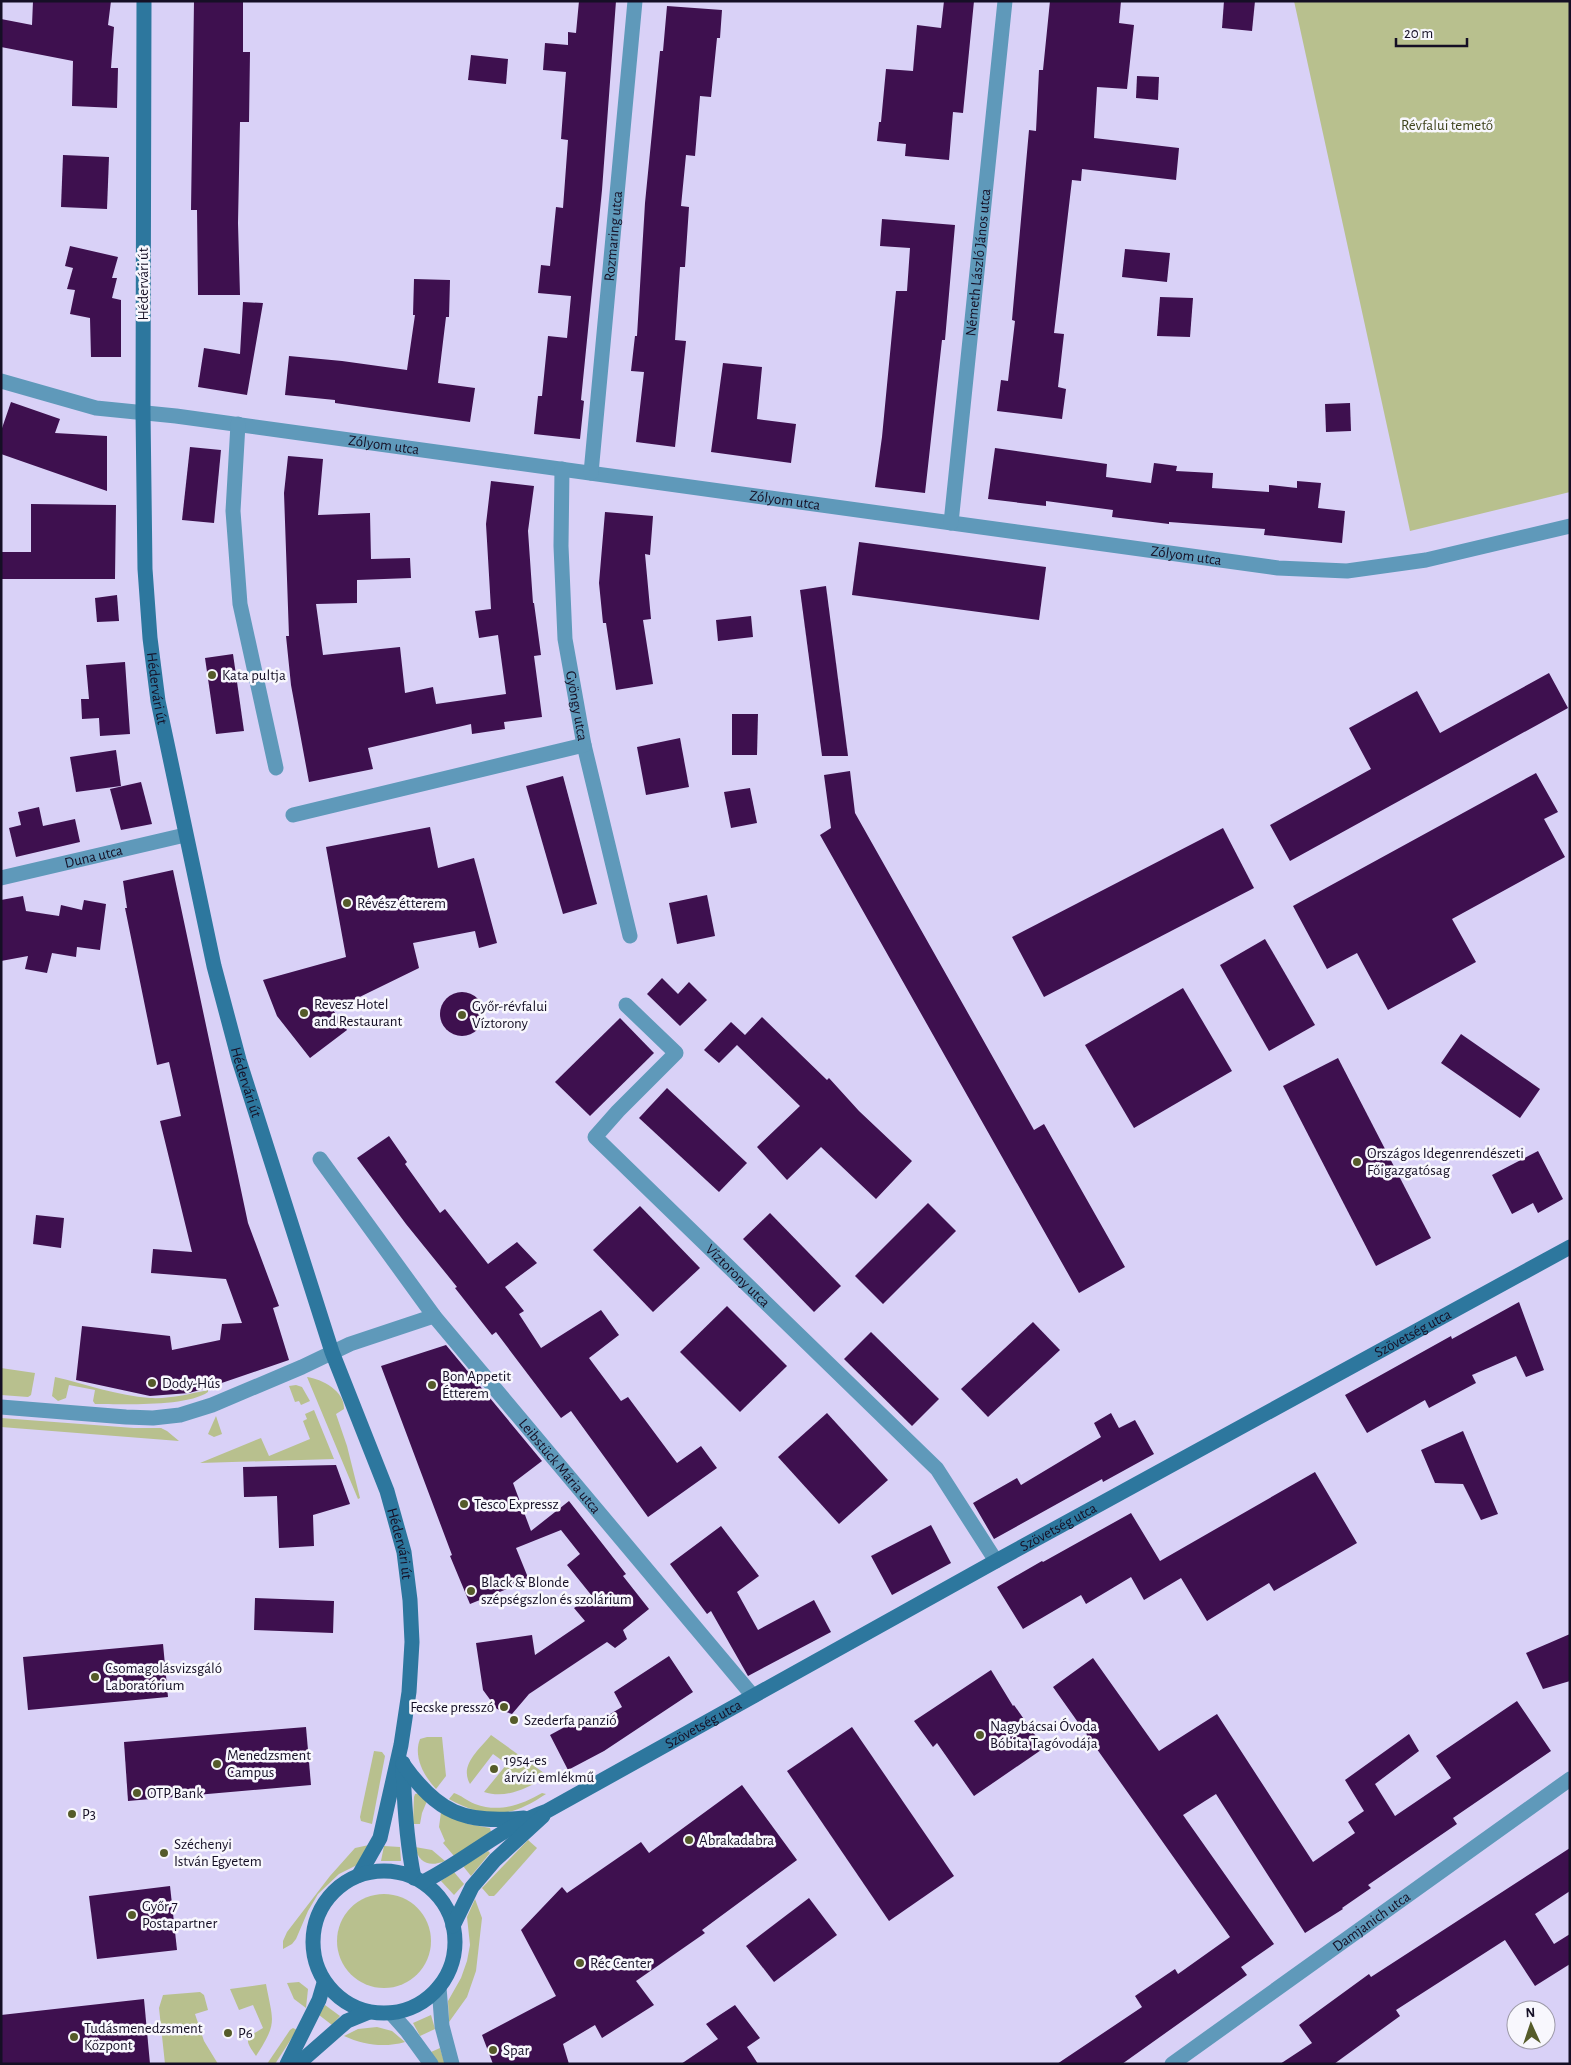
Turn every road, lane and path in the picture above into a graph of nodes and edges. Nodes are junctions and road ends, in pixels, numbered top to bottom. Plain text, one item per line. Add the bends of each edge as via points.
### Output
1 (144, 1) edge
2 (635, 1) edge
3 (1005, 1) edge
4 (1, 381) edge
5 (143, 412) junction
6 (238, 424) junction
7 (562, 469) junction
8 (591, 473) junction
9 (951, 523) junction
10 (1570, 526) edge
11 (584, 744) junction
12 (276, 768) dead end
13 (293, 815) dead end
14 (185, 835) junction
15 (1, 878) edge
16 (630, 936) dead end
17 (626, 1005) dead end
18 (320, 1159) dead end
19 (1570, 1247) edge
20 (434, 1316) junction
21 (332, 1352) junction
22 (1, 1407) edge
23 (996, 1561) junction
24 (752, 1696) junction
25 (401, 1745) junction
26 (403, 1764) junction
27 (1570, 1779) edge
28 (547, 1812) junction
29 (528, 1818) junction
30 (359, 1875) junction
31 (419, 1880) junction
32 (453, 1926) junction
33 (324, 1982) junction
34 (439, 1987) junction
35 (369, 2012) junction
36 (390, 2013) junction
37 (287, 2064) edge
38 (298, 2064) edge
39 (431, 2064) edge
40 (452, 2064) edge
41 (1172, 2064) edge

1 - 5 street, Hédervári út
2 - 8 street, Rozmaring utca
3 - 9 street, Németh László János utca
4 - 5 street, Zólyom utca via 96,408
5 - 6 street, Zólyom utca
5 - 14 street, Hédervári út via 145,569 150,638 158,701
6 - 7 street, Zólyom utca
6 - 12 street via 233,511 240,604
7 - 8 street, Zólyom utca
7 - 11 street, Gyöngy utca via 565,639
8 - 9 street, Zólyom utca
9 - 10 street, Zólyom utca via 1278,568 1347,571 1426,560
11 - 13 street
11 - 16 street, Gyöngy utca
14 - 15 street, Duna utca
14 - 21 street, Hédervári út via 239,1060
17 - 23 street, Víztorony utca via 676,1053 595,1137 937,1469
18 - 20 street, Leibstück Mária utca
19 - 23 street, Szövetség utca
20 - 21 street
20 - 24 street, Leibstück Mária utca
21 - 22 street via 212,1405 180,1415 126,1417
21 - 25 street, Hédervári út via 387,1491 404,1552 412,1642
23 - 24 street, Szövetség utca
24 - 28 street, Szövetség utca
25 - 26 street, Hédervári út
25 - 30 street, Hédervári út via 380,1838
26 - 29 street via 424,1791 449,1810 496,1821
26 - 31 street, Hédervári út via 408,1847
27 - 41 street, Damjanich utca
28 - 29 street, Szövetség utca
28 - 32 street, Szövetség utca via 472,1886
29 - 31 street, Szövetség utca via 455,1865
30 - 31 street via 377,1871 396,1872
30 - 33 street via 342,1884 318,1914 312,1933 313,1953
31 - 32 street via 437,1894
32 - 34 street via 455,1948 450,1968
33 - 35 street via 337,1996
33 - 37 street via 319,2000
34 - 36 street via 426,2000 409,2009
34 - 40 street via 442,2026
35 - 36 street
35 - 38 street via 348,2021
36 - 39 street

